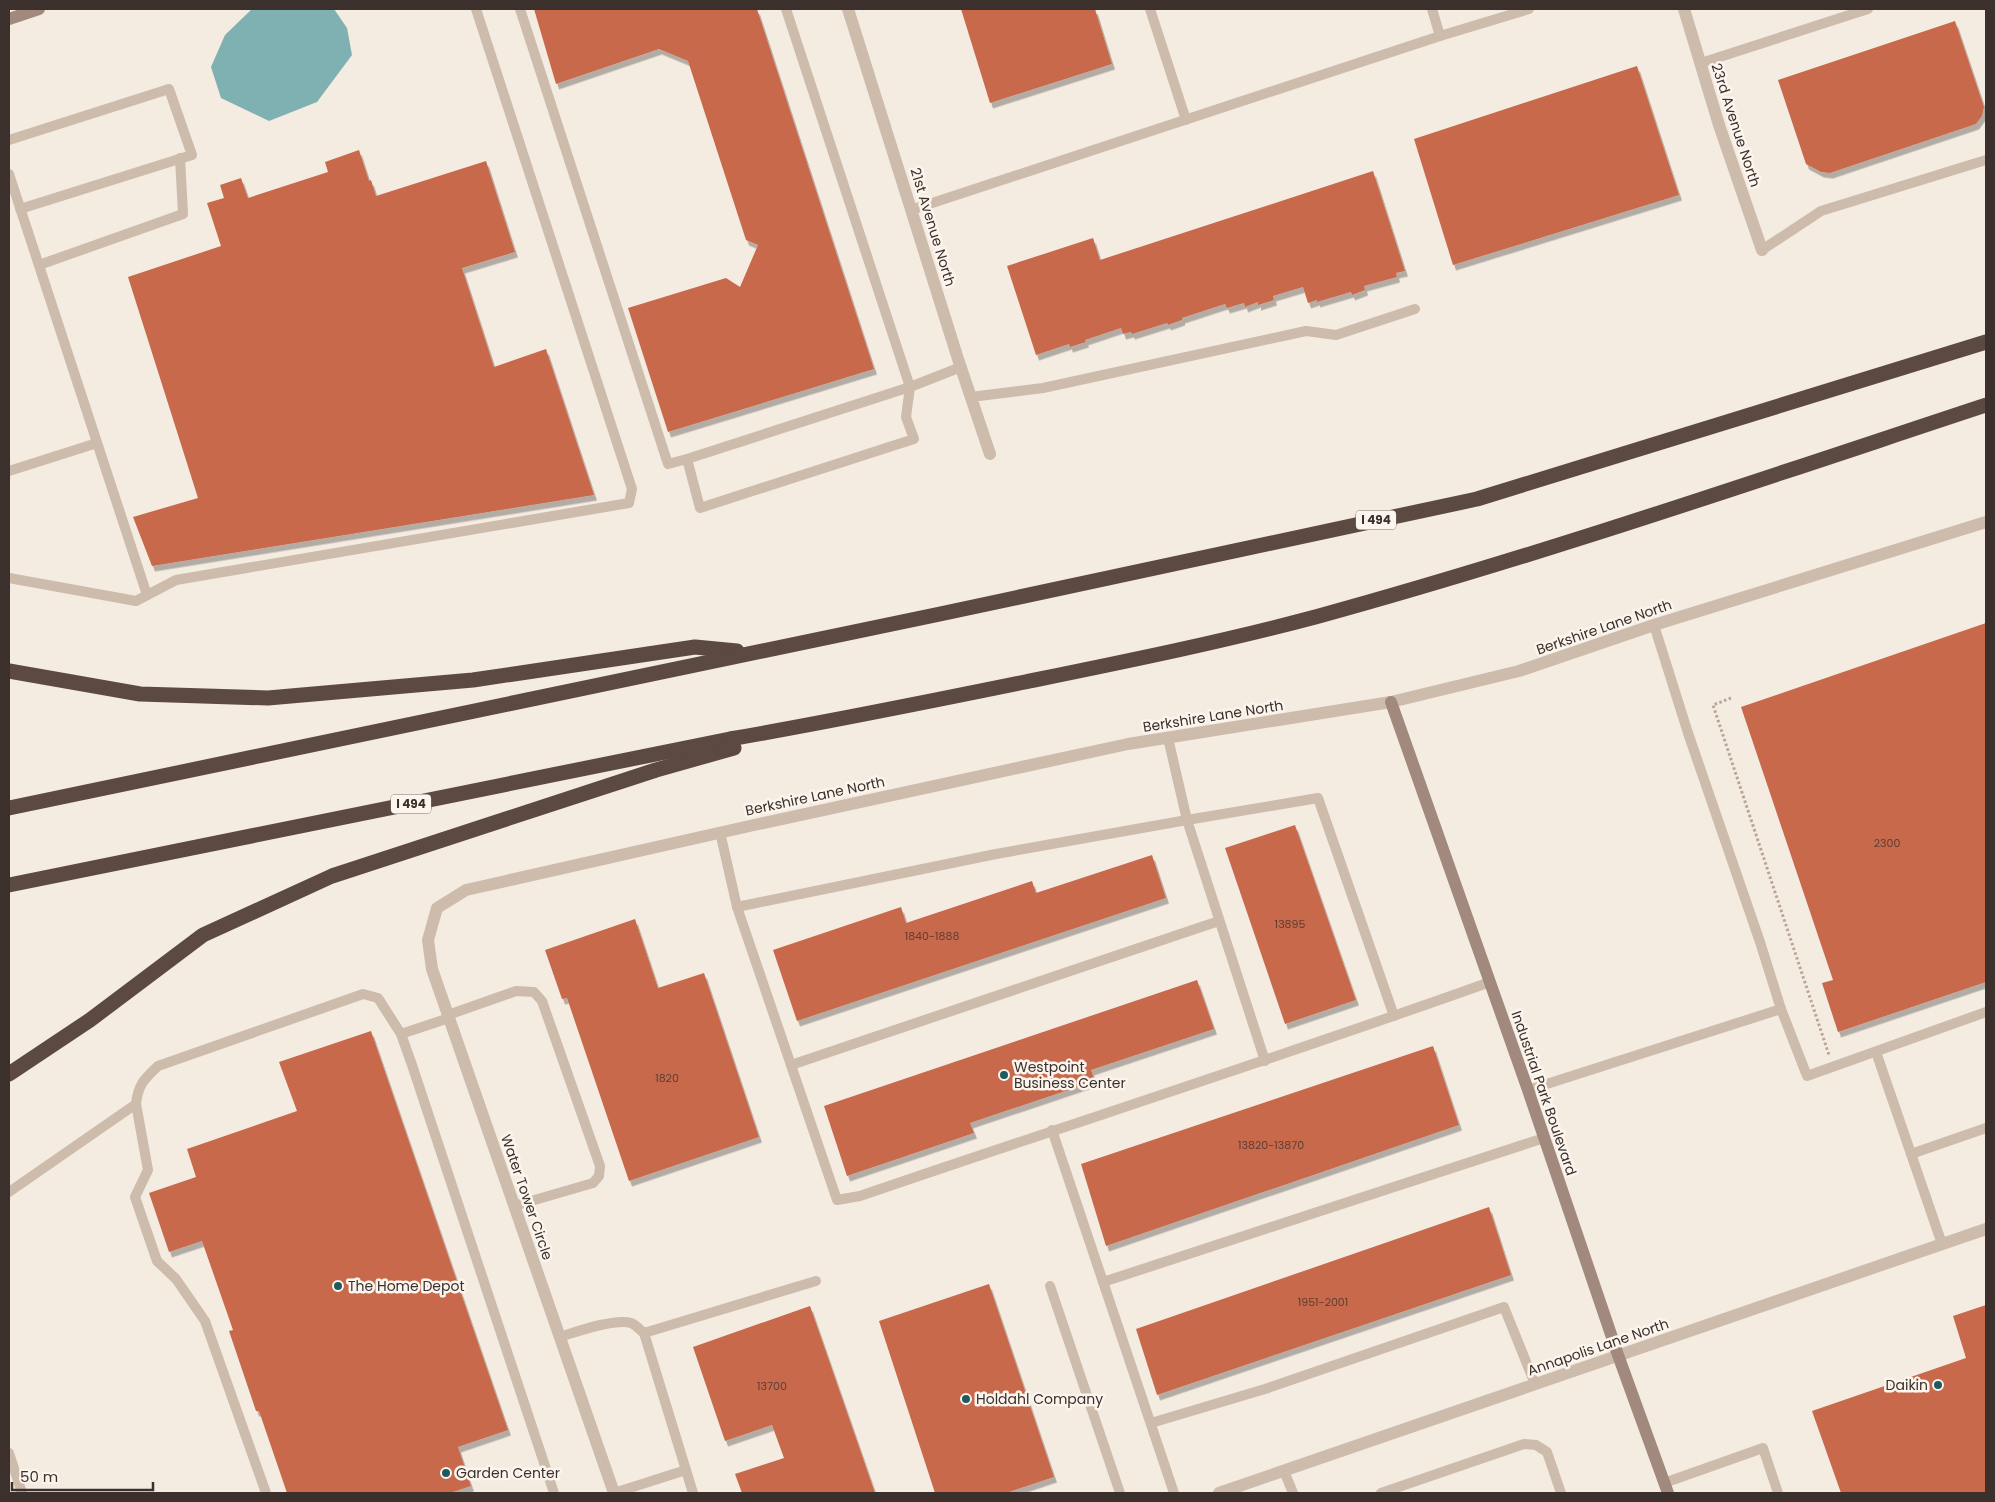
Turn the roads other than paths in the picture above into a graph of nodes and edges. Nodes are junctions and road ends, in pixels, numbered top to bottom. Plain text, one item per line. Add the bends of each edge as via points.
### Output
1 (39, 9) edge
2 (476, 9) edge
3 (520, 9) edge
4 (786, 9) edge
5 (848, 9) edge
6 (1150, 9) edge
7 (1432, 9) edge
8 (1529, 9) edge
9 (1684, 9) edge
10 (1868, 9) edge
11 (9, 19) edge
12 (1440, 36) junction
13 (1701, 63) junction
14 (1186, 120) junction
15 (9, 140) edge
16 (180, 158) junction
17 (1986, 160) edge
18 (9, 174) edge
19 (20, 209) junction
20 (911, 210) junction
21 (1762, 250) joint
22 (39, 265) junction
23 (1415, 309) dead end
24 (1986, 342) edge
25 (961, 367) junction
26 (910, 386) junction
27 (971, 396) junction
28 (1986, 405) edge
29 (97, 443) junction
30 (990, 454) dead end
31 (687, 459) junction
32 (9, 471) edge
33 (1986, 522) edge
34 (9, 578) edge
35 (147, 595) junction
36 (1654, 625) junction
37 (754, 653) junction
38 (9, 671) edge
39 (1391, 702) junction
40 (814, 725) junction
41 (1168, 738) junction
42 (9, 808) edge
43 (1187, 820) junction
44 (720, 832) junction
45 (9, 885) edge
46 (737, 907) junction
47 (437, 908) joint
48 (1219, 920) junction
49 (1490, 982) junction
50 (1781, 1008) junction
51 (1986, 1012) edge
52 (448, 1016) junction
53 (1394, 1016) junction
54 (401, 1034) junction
55 (1876, 1052) junction
56 (1265, 1061) junction
57 (791, 1065) junction
58 (9, 1074) edge
59 (1528, 1090) junction
60 (136, 1104) junction
61 (1986, 1128) edge
62 (1052, 1130) junction
63 (1544, 1138) junction
64 (1911, 1154) junction
65 (9, 1192) edge
66 (514, 1206) junction
67 (1986, 1229) edge
68 (1942, 1244) junction
69 (816, 1282) dead end
70 (1103, 1282) junction
71 (1050, 1286) dead end
72 (644, 1333) junction
73 (559, 1336) junction
74 (1618, 1355) junction
75 (1535, 1384) junction
76 (1151, 1424) junction
77 (9, 1453) edge
78 (686, 1470) junction
79 (1284, 1471) junction
80 (1666, 1488) edge
81 (1232, 1491) edge
82 (22, 1493) edge
83 (266, 1493) edge
84 (554, 1493) edge
85 (614, 1493) edge
86 (693, 1493) edge
87 (1120, 1493) edge
88 (1174, 1493) edge
89 (1219, 1493) edge
90 (1293, 1493) edge
91 (1382, 1493) edge
92 (1562, 1493) edge
93 (1778, 1493) edge

1 - 11 street
2 - 35 lane via 632,490 630,503 176,580
3 - 31 lane via 668,464
4 - 26 lane
5 - 20 street, 21st Avenue North
6 - 14 lane
7 - 12 lane
8 - 12 lane
9 - 13 street, 23rd Avenue North
10 - 13 lane
12 - 14 lane
13 - 21 street, 23rd Avenue North
14 - 20 lane
15 - 16 lane via 169,89 192,154
16 - 19 lane
16 - 22 lane via 183,214
17 - 21 lane via 1821,211
18 - 19 lane
19 - 22 lane
20 - 25 street, 21st Avenue North
22 - 29 lane
23 - 27 lane via 1336,335 1306,331 1043,388
24 - 37 highway, I 494 via 1477,499
25 - 26 lane
25 - 27 street, 21st Avenue North
26 - 31 lane
26 - 31 lane via 906,417 914,439 700,508
27 - 30 street, 21st Avenue North
28 - 40 highway, I 494 via 1668,510 1317,616 1134,660
29 - 32 lane
29 - 35 lane
33 - 36 street, Berkshire Lane North
34 - 35 lane via 136,601
36 - 39 street, Berkshire Lane North via 1520,671
36 - 50 lane
37 - 38 highway via 695,648 473,680 268,698 140,694
37 - 42 highway, I 494
39 - 41 street, Berkshire Lane North
39 - 49 street, Industrial Park Boulevard
40 - 45 highway, I 494 via 720,741
40 - 58 highway via 656,770 332,876 203,935 90,1020
41 - 43 lane
41 - 44 street, Berkshire Lane North
43 - 46 lane via 996,854
43 - 48 lane
43 - 53 lane via 1318,798
44 - 46 lane
44 - 47 street, Berkshire Lane North via 466,890
46 - 57 lane
47 - 52 street, Water Tower Circle via 428,940 432,969
48 - 56 lane
48 - 57 lane
49 - 53 lane
49 - 59 street, Industrial Park Boulevard
50 - 55 lane via 1806,1076
50 - 59 lane
51 - 55 lane
52 - 54 lane
52 - 66 street, Water Tower Circle
52 - 66 lane via 516,991 534,992 542,1001 600,1166 599,1176 592,1182
53 - 56 lane
54 - 60 lane via 378,998 363,994 158,1066 144,1080
54 - 84 lane
55 - 64 lane
56 - 62 lane
57 - 62 lane via 837,1200 860,1196
59 - 63 street, Industrial Park Boulevard
60 - 65 lane
60 - 83 lane via 148,1170 134,1197 157,1261 176,1278 205,1321
61 - 64 lane
62 - 70 lane
63 - 70 lane
63 - 74 street, Industrial Park Boulevard
64 - 68 lane
66 - 73 street, Water Tower Circle
67 - 68 street, Annapolis Lane North
68 - 74 street, Annapolis Lane North
69 - 72 lane
70 - 76 lane
71 - 87 lane
72 - 73 lane via 626,1322
72 - 78 lane
73 - 85 street, Water Tower Circle
74 - 75 street, Annapolis Lane North
74 - 80 street, Industrial Park Boulevard
75 - 76 lane via 1504,1307 1266,1389
75 - 79 street, Annapolis Lane North
76 - 88 lane
77 - 82 lane
78 - 85 lane
78 - 86 lane
79 - 81 street, Annapolis Lane North
79 - 90 lane
80 - 93 lane via 1763,1448
81 - 89 street, Annapolis Lane North
91 - 92 lane via 1524,1444 1536,1445 1547,1452

